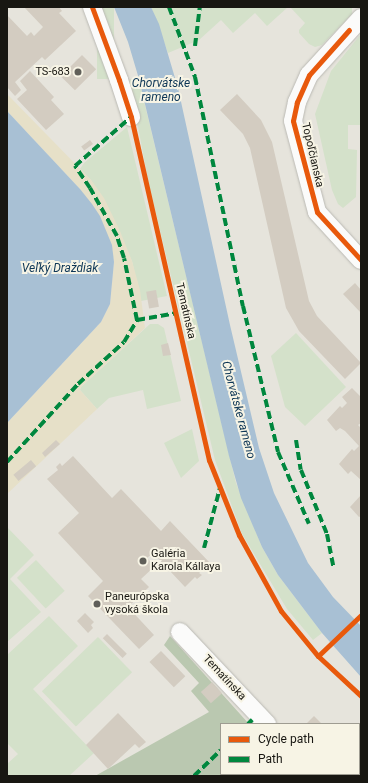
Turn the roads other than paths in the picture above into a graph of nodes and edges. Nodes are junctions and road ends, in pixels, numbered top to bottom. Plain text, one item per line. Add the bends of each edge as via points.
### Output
1 (92, 7) edge
2 (361, 18) edge
3 (131, 117) dead end
4 (361, 260) edge
5 (180, 632) dead end
6 (266, 723) edge

1 - 3 street
2 - 4 street, Topoľčianska via 308,75 297,102 293,121 317,212
5 - 6 street, Tematínska

